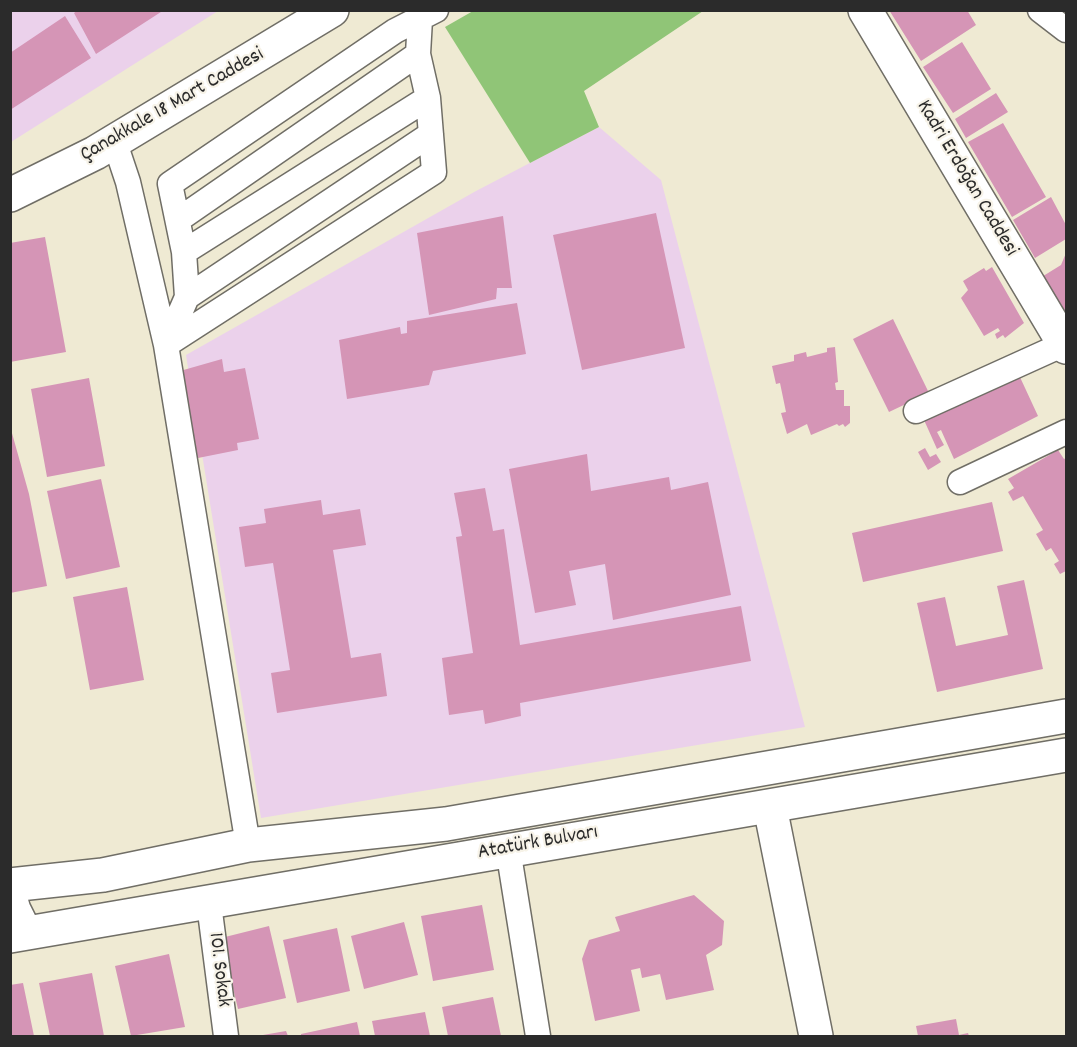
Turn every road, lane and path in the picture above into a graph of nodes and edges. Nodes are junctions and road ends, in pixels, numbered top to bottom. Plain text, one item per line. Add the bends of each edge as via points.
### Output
1 (332, 10) edge
2 (865, 10) edge
3 (1040, 10) edge
4 (428, 15) edge
5 (1066, 30) edge
6 (418, 54) junction
7 (428, 98) junction
8 (431, 134) junction
9 (114, 140) junction
10 (10, 195) edge
11 (178, 220) junction
12 (184, 252) junction
13 (187, 297) junction
14 (166, 345) junction
15 (1065, 345) edge
16 (916, 411) dead end
17 (1066, 432) edge
18 (960, 482) dead end
19 (1066, 716) edge
20 (1066, 755) edge
21 (1066, 765) edge
22 (957, 773) junction
23 (770, 807) junction
24 (248, 845) junction
25 (508, 849) junction
26 (11, 884) edge
27 (210, 904) junction
28 (20, 934) edge
29 (226, 1036) edge
30 (538, 1036) edge
31 (816, 1036) edge

1 - 9 main road, Çanakkale 18 Mart Caddesi
2 - 15 main road, Kadri Erdoğan Caddesi
3 - 5 street
4 - 6 street
4 - 11 street via 395,32 170,184
6 - 7 street
6 - 11 street
7 - 8 street
7 - 12 street
8 - 13 street
8 - 14 street via 434,172
9 - 10 main road, Çanakkale 18 Mart Caddesi
9 - 14 street via 128,182
11 - 12 street
12 - 13 street
13 - 14 street
14 - 24 street
15 - 16 street
17 - 18 street
19 - 24 main road via 446,824
20 - 22 main road, Atatürk Bulvarı
21 - 22 main road
22 - 23 main road, Atatürk Bulvarı
23 - 25 main road, Atatürk Bulvarı
23 - 31 main road
24 - 26 main road via 103,875
25 - 27 main road, Atatürk Bulvarı
25 - 30 street
26 - 28 street
27 - 28 main road, Atatürk Bulvarı
27 - 29 street, 101. Sokak

